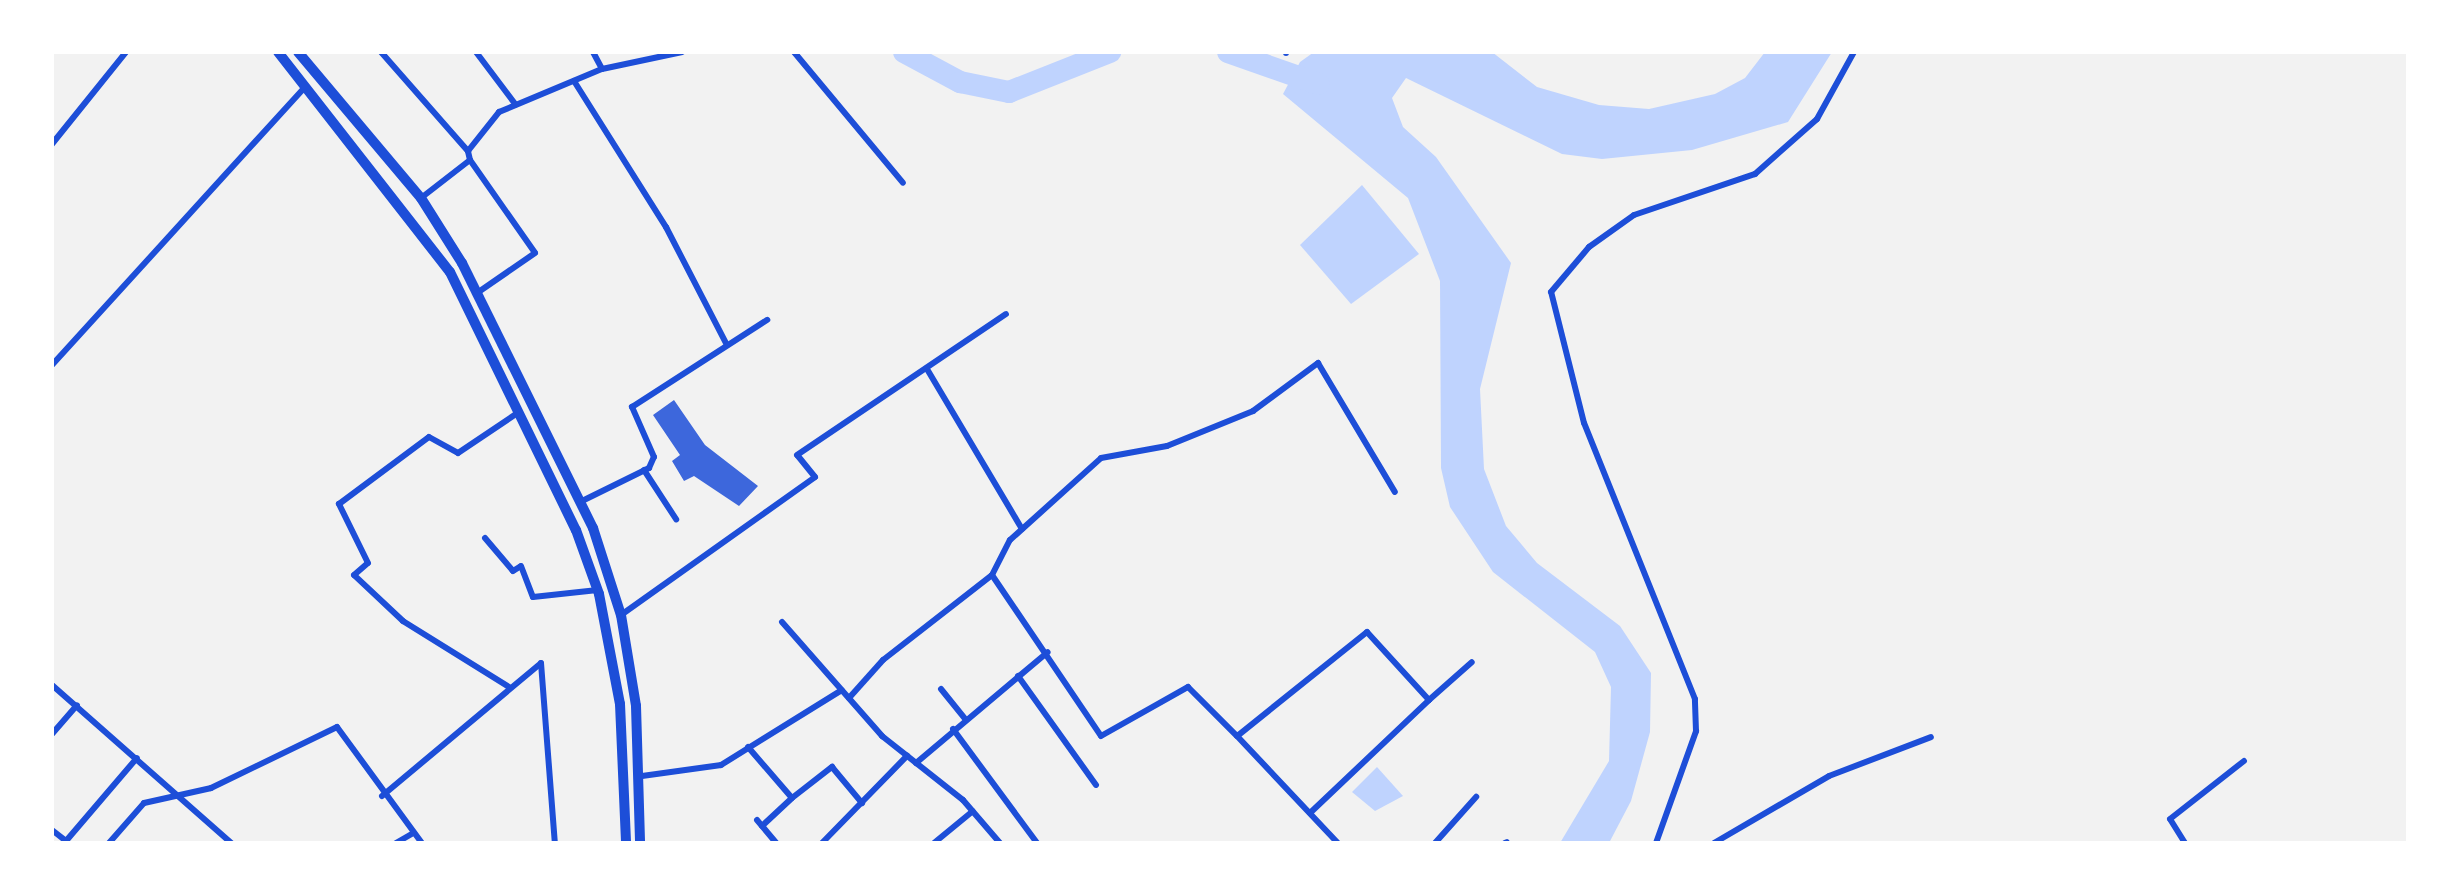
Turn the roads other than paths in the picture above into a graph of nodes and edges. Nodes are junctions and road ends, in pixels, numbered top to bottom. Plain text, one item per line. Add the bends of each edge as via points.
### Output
1 (126, 52) edge
2 (278, 52) edge
3 (298, 52) edge
4 (381, 52) edge
5 (476, 52) edge
6 (593, 52) edge
7 (682, 52) edge
8 (794, 52) edge
9 (1854, 52) edge
10 (663, 54) edge
11 (602, 69) junction
12 (574, 81) junction
13 (306, 86) junction
14 (516, 105) junction
15 (52, 144) edge
16 (468, 151) junction
17 (470, 160) junction
18 (903, 183) dead end
19 (421, 198) junction
20 (477, 293) junction
21 (1006, 314) dead end
22 (767, 320) dead end
23 (727, 345) junction
24 (52, 365) edge
25 (927, 369) junction
26 (519, 412) junction
27 (644, 470) junction
28 (1395, 492) dead end
29 (580, 502) junction
30 (676, 519) dead end
31 (1022, 529) junction
32 (485, 538) dead end
33 (992, 575) junction
34 (598, 590) junction
35 (621, 615) junction
36 (782, 622) dead end
37 (1048, 652) junction
38 (1472, 662) dead end
39 (1018, 676) junction
40 (52, 685) edge
41 (509, 687) junction
42 (941, 689) dead end
43 (842, 690) junction
44 (849, 698) junction
45 (1429, 700) junction
46 (77, 705) junction
47 (965, 719) junction
48 (953, 729) junction
49 (52, 734) edge
50 (1237, 736) junction
51 (1931, 737) dead end
52 (748, 747) junction
53 (907, 756) junction
54 (137, 758) junction
55 (2244, 761) dead end
56 (916, 763) junction
57 (642, 776) junction
58 (1096, 785) dead end
59 (178, 793) junction
60 (382, 796) junction
61 (1476, 797) dead end
62 (792, 798) junction
63 (862, 803) junction
64 (973, 811) junction
65 (1310, 813) junction
66 (52, 830) edge
67 (413, 833) junction
68 (109, 843) edge
69 (231, 843) edge
70 (396, 843) edge
71 (422, 843) edge
72 (555, 843) edge
73 (626, 843) edge
74 (640, 843) edge
75 (776, 843) edge
76 (822, 843) edge
77 (934, 843) edge
78 (1000, 843) edge
79 (1037, 843) edge
80 (1338, 843) edge
81 (1435, 843) edge
82 (1656, 843) edge
83 (1714, 843) edge
84 (2185, 843) edge

1 - 15 street
2 - 13 main road
3 - 19 main road
4 - 16 street
5 - 14 street
6 - 11 street
7 - 10 street
8 - 18 street
9 - 82 street via 1817,119 1755,174 1634,215 1589,247 1551,292 1584,423 1695,699 1696,731
10 - 11 street
11 - 12 street
12 - 14 street
12 - 23 street via 666,227
13 - 24 street
13 - 26 main road via 450,272
14 - 16 street via 499,112
16 - 17 street
17 - 19 street
17 - 20 street via 535,253
19 - 20 main road
20 - 29 main road
21 - 25 street
22 - 23 street
23 - 27 street via 632,407 654,457
25 - 31 street
25 - 35 street via 797,455 815,477
26 - 34 main road
26 - 41 street via 458,453 429,437 339,504 368,563 354,575 403,621
27 - 29 street
27 - 30 street
28 - 31 street via 1318,363 1253,411 1167,446 1101,458
29 - 35 main road
31 - 33 street
32 - 34 street via 513,571 521,566 533,597
33 - 37 street
33 - 44 street via 883,660
34 - 73 main road via 620,704
35 - 57 main road
36 - 43 street
37 - 39 street
37 - 50 street via 1101,736 1188,687
38 - 45 street
39 - 47 street
39 - 58 street
40 - 46 street
41 - 60 street
41 - 72 street via 541,663
42 - 47 street
43 - 44 street
43 - 52 street
44 - 53 street
45 - 50 street via 1367,632
45 - 65 street
46 - 49 street
46 - 54 street
47 - 48 street
48 - 56 street
48 - 79 street
50 - 65 street
51 - 83 street via 1829,776
52 - 57 street via 721,765
52 - 62 street
53 - 56 street
53 - 63 street
54 - 59 street
54 - 66 street via 66,841
55 - 84 street via 2170,819
56 - 64 street
57 - 74 main road
59 - 60 street via 211,788 337,727
59 - 68 street via 144,803
59 - 69 street
60 - 67 street
61 - 81 street
62 - 63 street via 832,767
62 - 75 street via 760,823
63 - 76 street
64 - 77 street
64 - 78 street
65 - 80 street
67 - 70 street
67 - 71 street

